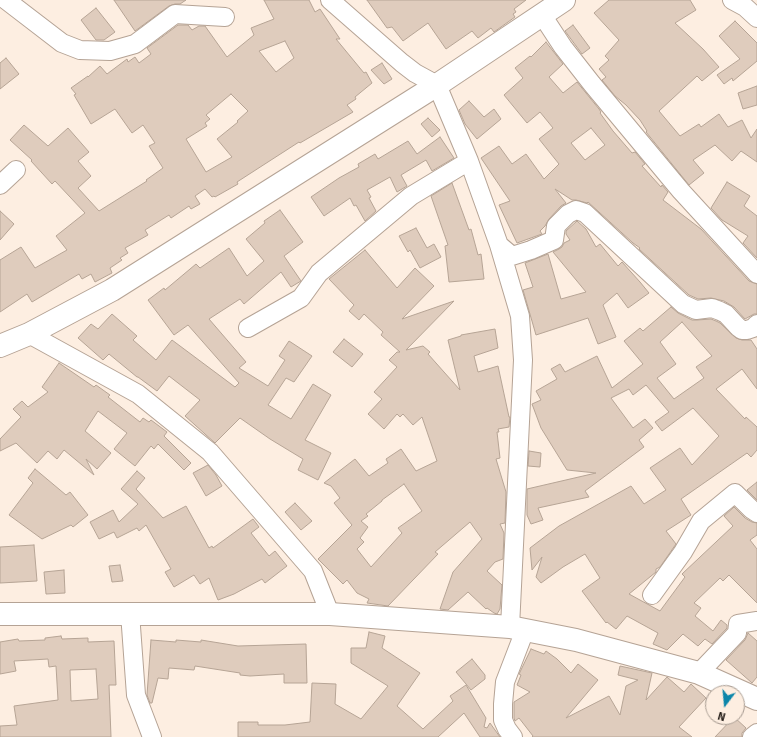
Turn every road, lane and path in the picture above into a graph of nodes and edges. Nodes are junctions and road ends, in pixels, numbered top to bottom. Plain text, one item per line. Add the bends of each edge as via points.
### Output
1 (6, 0) edge
2 (330, 0) edge
3 (564, 0) edge
4 (732, 0) edge
5 (542, 15) junction
6 (225, 17) dead end
7 (757, 18) edge
8 (437, 85) junction
9 (469, 161) junction
10 (16, 170) dead end
11 (0, 185) edge
12 (499, 245) junction
13 (757, 274) edge
14 (757, 324) edge
15 (248, 328) dead end
16 (29, 334) junction
17 (0, 346) edge
18 (757, 513) edge
19 (652, 595) dead end
20 (130, 613) junction
21 (0, 614) edge
22 (330, 614) junction
23 (757, 621) edge
24 (517, 628) junction
25 (699, 673) junction
26 (757, 699) edge
27 (757, 733) edge
28 (152, 737) edge
29 (513, 737) edge
30 (752, 737) edge

1 - 6 street via 62,43 80,50 110,51 135,44 175,14
2 - 8 street via 402,63
3 - 5 main road
4 - 7 street
5 - 8 main road
5 - 13 street via 592,84 682,191
8 - 9 street
8 - 16 main road via 112,290
9 - 12 street
9 - 15 street via 411,196 319,273 300,298
10 - 11 street
12 - 14 street via 512,256 554,240 556,226 576,210 585,214 683,304 696,310 712,308 720,311 742,330 753,328
12 - 24 street via 520,316 523,360
16 - 17 main road
16 - 22 street via 138,394 210,452 313,571
18 - 19 street via 735,492 701,521 683,552
20 - 21 main road
20 - 22 main road
20 - 28 street via 136,695
22 - 24 main road
23 - 25 street via 738,624 737,633
24 - 25 main road via 576,640
24 - 29 street via 505,682 503,704 503,720
25 - 26 main road
27 - 30 street

